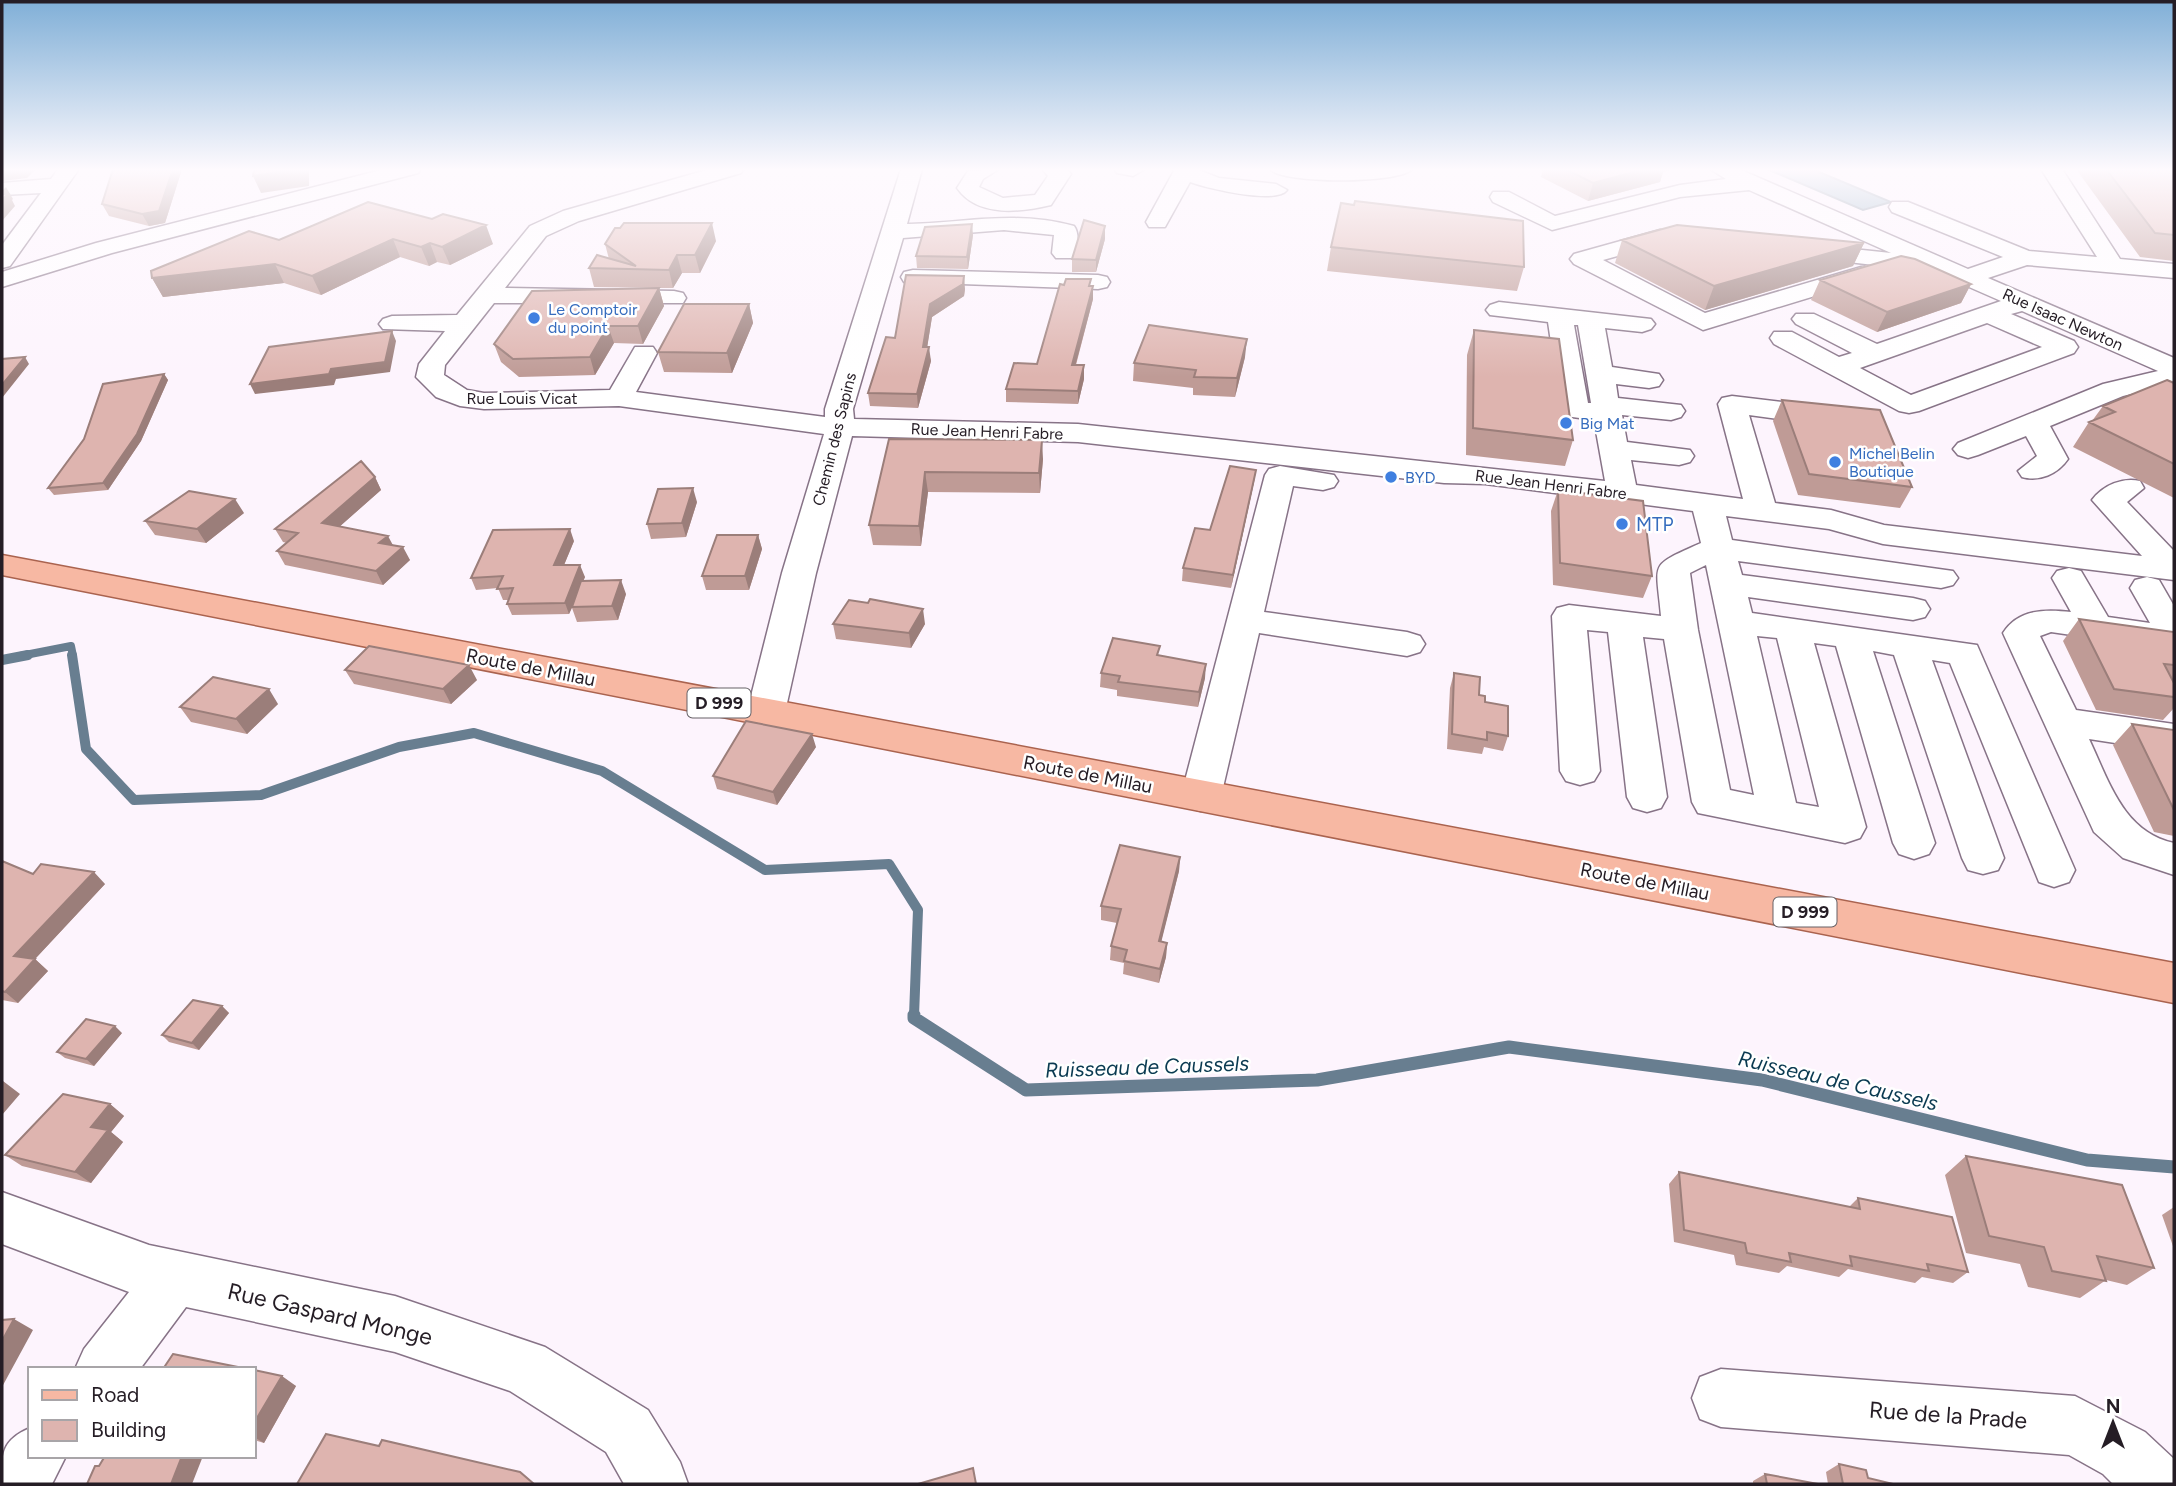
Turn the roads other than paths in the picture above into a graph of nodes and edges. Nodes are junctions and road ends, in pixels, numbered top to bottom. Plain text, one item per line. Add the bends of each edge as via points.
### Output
1 (18, 238) edge
2 (148, 238) edge
3 (532, 238) edge
4 (891, 238) edge
5 (1065, 238) edge
6 (1655, 238) edge
7 (1674, 238) edge
8 (1859, 238) edge
9 (1977, 238) edge
10 (2097, 238) edge
11 (1701, 241) edge
12 (1782, 249) edge
13 (1064, 253) dead end
14 (2025, 258) junction
15 (2, 261) edge
16 (1907, 263) junction
17 (2108, 264) junction
18 (39, 267) junction
19 (2174, 271) edge
20 (2, 272) edge
21 (879, 277) junction
22 (1966, 277) junction
23 (2, 281) edge
24 (1098, 282) dead end
25 (487, 295) junction
26 (674, 298) dead end
27 (2022, 302) junction
28 (1993, 312) junction
29 (1493, 321) dead end
30 (464, 323) junction
31 (392, 324) dead end
32 (1560, 345) junction
33 (644, 353) dead end
34 (1873, 354) junction
35 (2174, 368) edge
36 (2174, 375) edge
37 (1980, 378) junction
38 (1610, 384) junction
39 (619, 398) junction
40 (1808, 414) edge
41 (2034, 422) junction
42 (840, 427) junction
43 (1968, 449) dead end
44 (2033, 471) dead end
45 (1345, 474) junction
46 (1690, 479) junction
47 (2129, 488) dead end
48 (1430, 496) dead end
49 (1762, 511) junction
50 (1717, 548) junction
51 (2, 565) edge
52 (2165, 576) edge
53 (1941, 578) dead end
54 (2068, 578) dead end
55 (1727, 584) junction
56 (1244, 620) junction
57 (1624, 623) junction
58 (1737, 623) junction
59 (1911, 627) junction
60 (2096, 627) junction
61 (1792, 628) junction
62 (1680, 630) junction
63 (1851, 637) junction
64 (2174, 637) edge
65 (1407, 644) dead end
66 (766, 712) junction
67 (2063, 722) junction
68 (2174, 738) edge
69 (1580, 771) dead end
70 (1202, 796) junction
71 (1647, 797) dead end
72 (1779, 816) junction
73 (1914, 843) dead end
74 (1983, 858) dead end
75 (2174, 859) edge
76 (2054, 870) dead end
77 (2174, 984) edge
78 (2, 1218) edge
79 (174, 1278) junction
80 (106, 1367) edge
81 (1721, 1398) dead end
82 (34, 1458) edge
83 (15, 1484) edge
84 (658, 1484) edge
85 (2156, 1484) edge

1 - 15 street
2 - 18 street
3 - 25 street, Rue Louis Vicat
4 - 21 street, Chemin des Sapins
5 - 13 street
6 - 16 street via 1582,259 1703,322
7 - 11 street
8 - 16 street, Rue Isaac Newton
9 - 14 street
10 - 17 street via 2109,256
12 - 16 street
14 - 17 street
14 - 22 street
16 - 22 street, Rue Isaac Newton
16 - 28 street
17 - 19 street
18 - 20 street
18 - 23 street
21 - 24 street
21 - 42 street, Chemin des Sapins via 839,409
22 - 27 street, Rue Isaac Newton
25 - 26 street
25 - 30 street, Rue Louis Vicat
27 - 28 street
27 - 35 street, Rue Isaac Newton
28 - 34 street
28 - 37 street via 2065,347
29 - 32 street
30 - 31 street
30 - 39 street, Rue Louis Vicat via 432,363 430,377 453,395 484,401
32 - 38 street
32 - 38 street
32 - 38 street via 1576,410
33 - 39 street
34 - 34 street via 1799,323
34 - 37 street
34 - 37 street via 1909,405
36 - 41 street via 2113,390
38 - 38 street via 1658,395
38 - 45 street, Rue Jean Henri Fabre via 1485,475
38 - 46 street, Rue Jean Henri Fabre
38 - 46 street
39 - 42 street, Rue Louis Vicat
40 - 49 street via 1732,404
41 - 43 street
41 - 44 street via 2053,458
42 - 45 street, Rue Jean Henri Fabre via 1078,433
42 - 66 street, Chemin des Sapins
45 - 48 street
45 - 56 street via 1280,475
46 - 49 street, Rue Jean Henri Fabre
46 - 50 street
47 - 52 street via 2108,500
49 - 52 street, Rue Jean Henri Fabre
50 - 53 street
50 - 55 street
50 - 62 street via 1673,568
51 - 66 main road, Route de Millau / D 999
52 - 64 street
54 - 60 street
55 - 58 street
55 - 59 street
56 - 65 street
56 - 70 street
57 - 62 street
57 - 69 street via 1569,616
57 - 71 street
58 - 61 street
58 - 72 street
59 - 63 street
59 - 74 street
59 - 76 street via 1964,653
60 - 64 street
60 - 67 street via 2051,621 2032,624 2021,634
61 - 63 street
61 - 72 street via 1845,827
62 - 72 street via 1712,802
63 - 73 street
66 - 70 main road, Route de Millau / D 999
67 - 68 street
67 - 75 street via 2108,821 2120,835 2155,856
70 - 77 main road, Route de Millau / D 999
78 - 79 street, Rue Gaspard Monge
79 - 80 street
79 - 84 street, Rue Gaspard Monge via 395,1324 525,1367 627,1431
81 - 85 street, Rue de la Prade via 2075,1426 2124,1453
82 - 83 street

